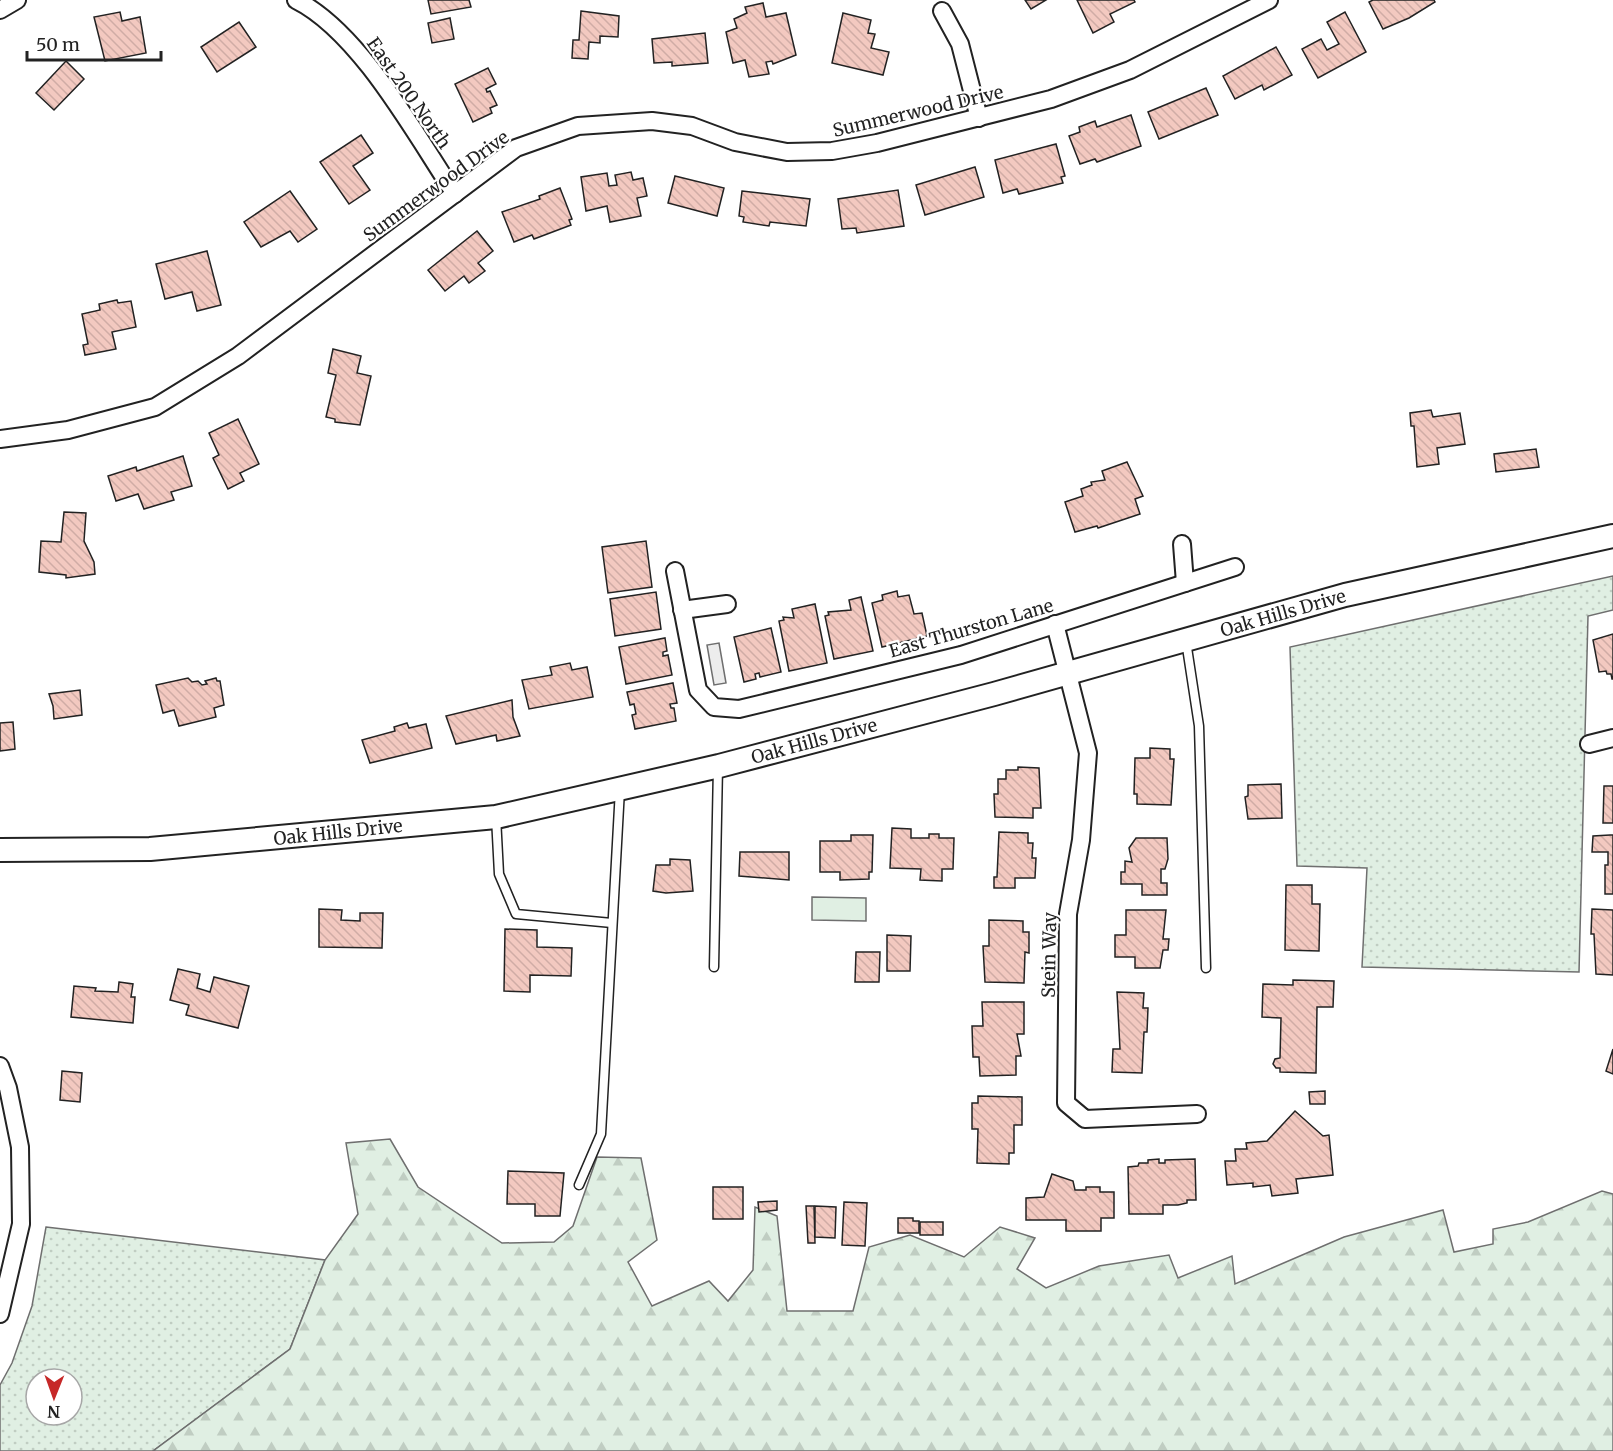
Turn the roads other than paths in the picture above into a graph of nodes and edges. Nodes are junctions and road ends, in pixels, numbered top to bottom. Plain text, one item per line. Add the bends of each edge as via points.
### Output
1 (17, 0) edge
2 (296, 0) edge
3 (1269, 0) edge
4 (0, 10) edge
5 (942, 11) dead end
6 (979, 118) junction
7 (455, 194) junction
8 (0, 439) edge
9 (1613, 536) edge
10 (1182, 544) dead end
11 (1235, 567) dead end
12 (675, 571) dead end
13 (1185, 582) junction
14 (727, 604) dead end
15 (682, 610) junction
16 (1055, 624) junction
17 (1186, 641) junction
18 (1069, 675) junction
19 (1613, 738) edge
20 (1589, 744) dead end
21 (718, 766) junction
22 (620, 789) junction
23 (496, 816) junction
24 (0, 850) edge
25 (612, 922) junction
26 (714, 967) dead end
27 (1206, 968) dead end
28 (0, 1066) edge
29 (1197, 1114) dead end
30 (579, 1185) dead end
31 (0, 1314) edge

1 - 4 street
2 - 7 street, East 200 North via 314,9 361,54
3 - 6 street, Summerwood Drive via 1130,70 1051,99
5 - 6 street via 960,44
6 - 7 street, Summerwood Drive via 843,149 787,152 735,142 692,126 652,121 578,126 516,148
7 - 8 street, Summerwood Drive via 238,356 155,407 68,430
9 - 17 main road, Oak Hills Drive via 1345,595
10 - 13 street
11 - 13 street, East Thurston Lane
12 - 15 street
13 - 16 street, East Thurston Lane
14 - 15 street
15 - 16 street, East Thurston Lane via 698,690 714,708 739,709 960,655
16 - 18 street
17 - 18 main road, Oak Hills Drive
17 - 27 lane via 1199,726
18 - 21 main road, Oak Hills Drive
18 - 29 street, Stein Way via 1088,753 1081,840 1068,914 1066,1103 1085,1119
19 - 20 street
21 - 22 main road, Oak Hills Drive
21 - 26 lane
22 - 23 main road, Oak Hills Drive
22 - 25 lane
23 - 24 main road, Oak Hills Drive via 150,849
23 - 25 lane via 499,874 516,914
25 - 30 lane via 601,1134
28 - 31 street via 20,1147 21,1224

